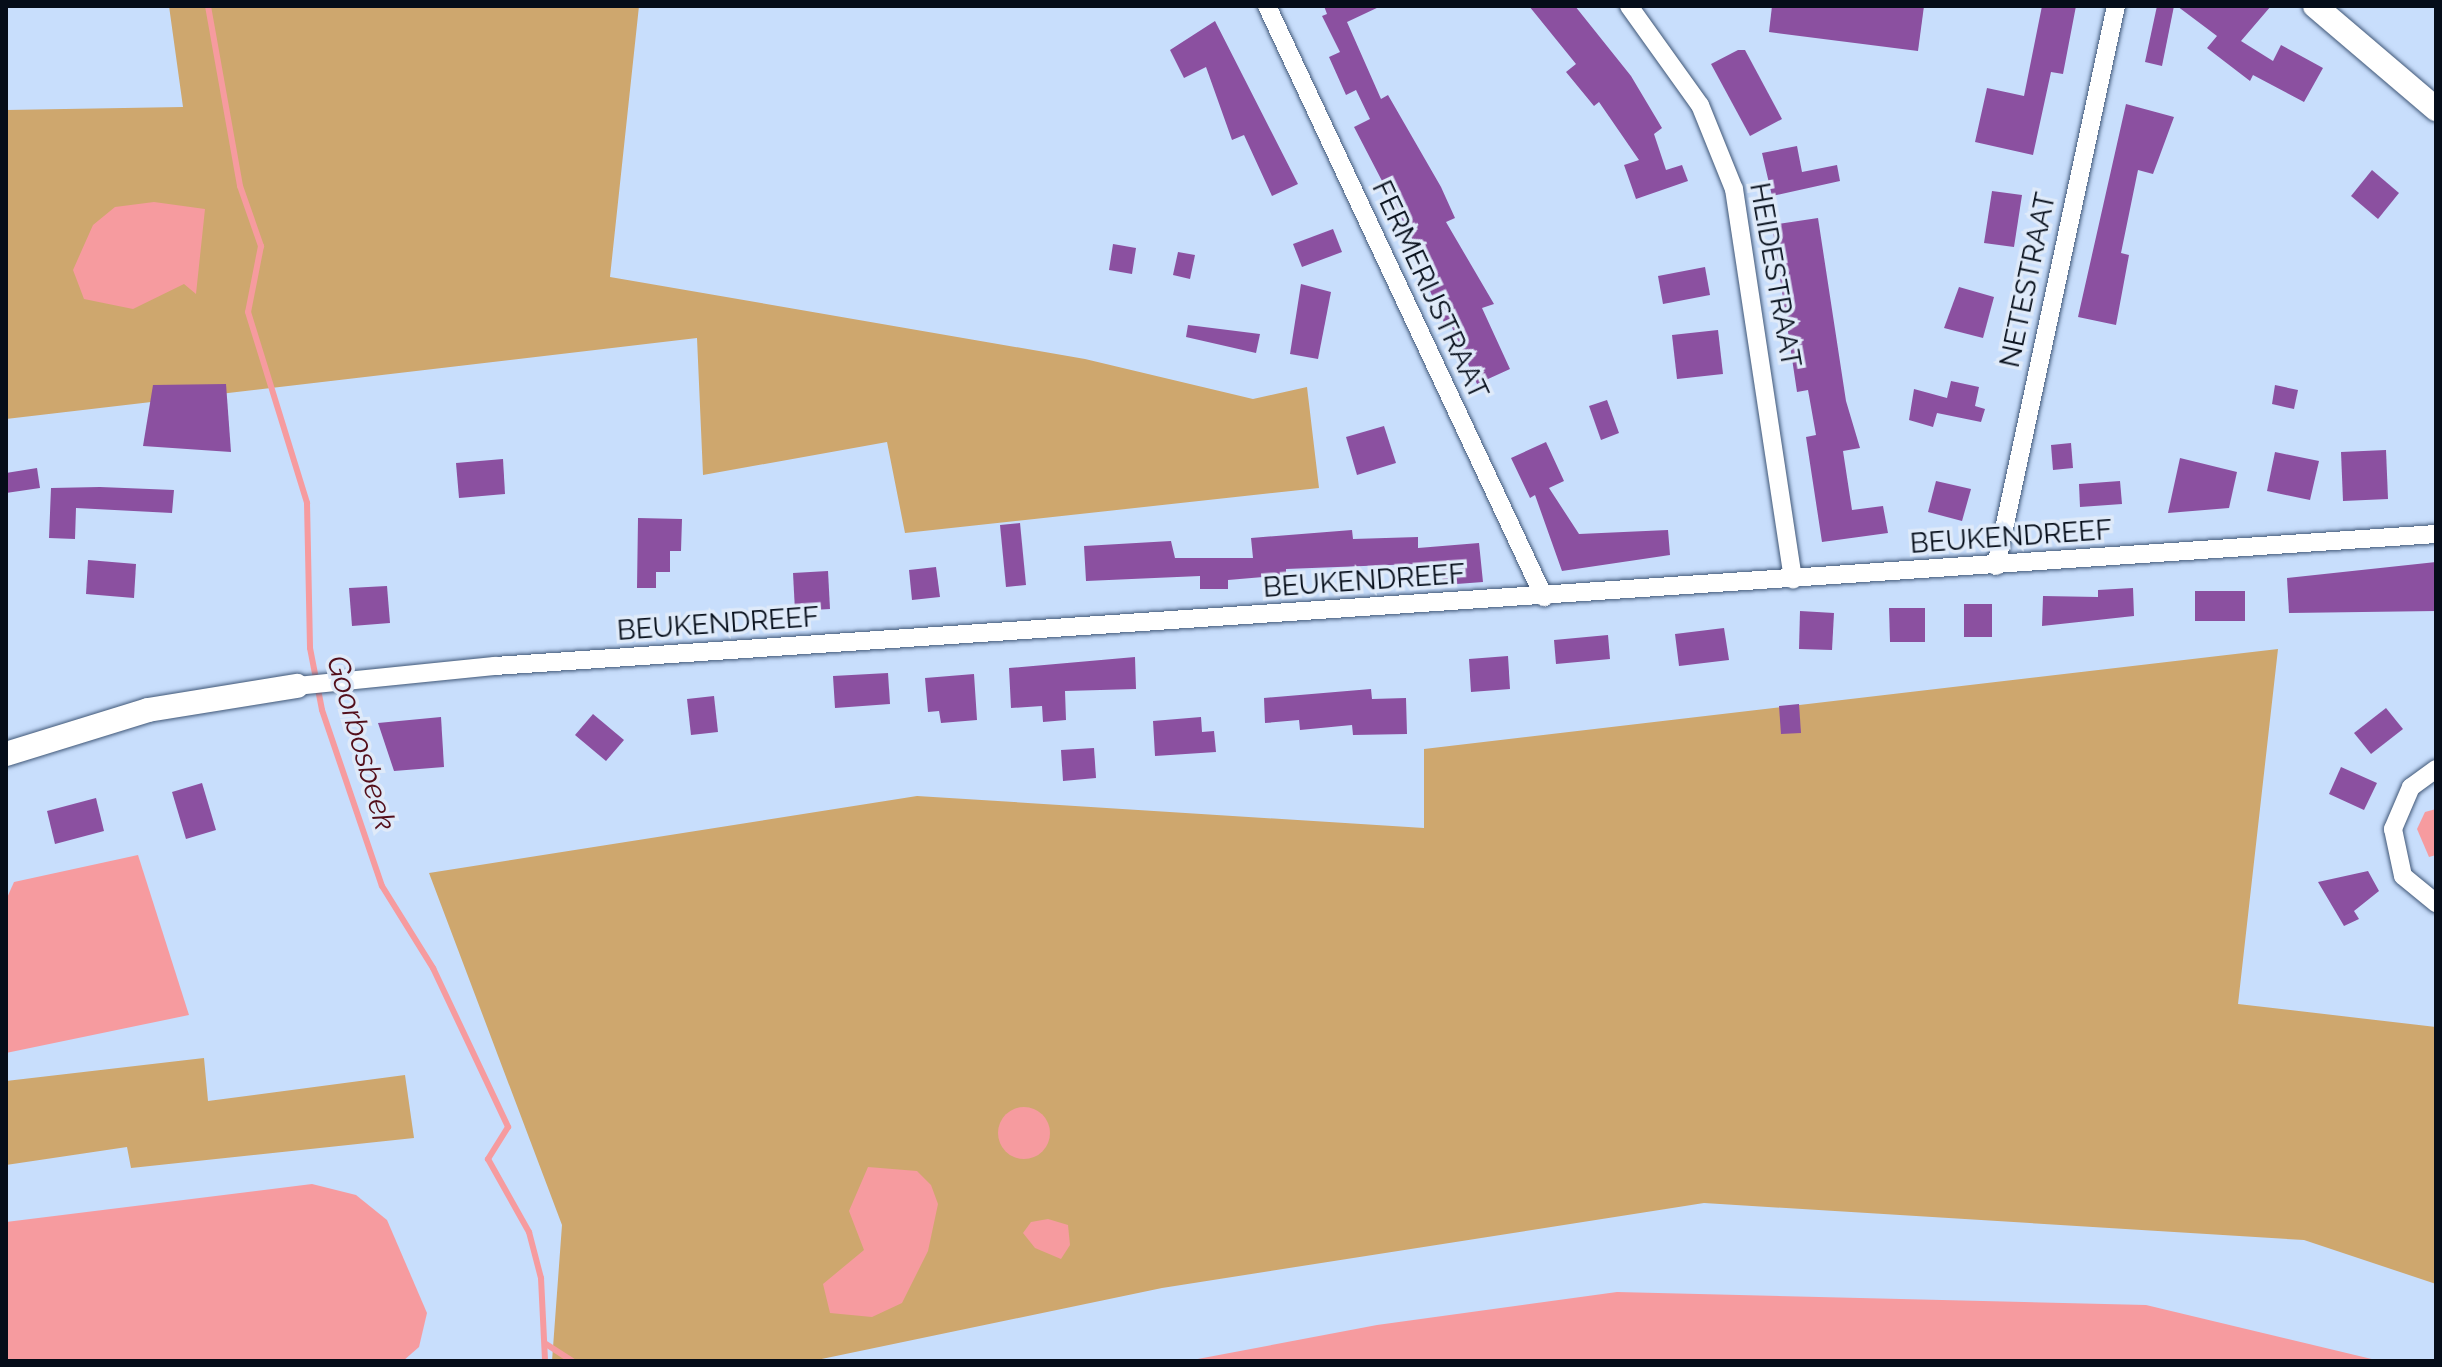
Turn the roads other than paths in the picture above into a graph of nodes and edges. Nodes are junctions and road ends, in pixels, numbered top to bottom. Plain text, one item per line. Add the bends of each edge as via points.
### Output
1 (1267, 6) edge
2 (1629, 6) edge
3 (2116, 6) edge
4 (2315, 6) edge
5 (2436, 109) edge
6 (2436, 534) edge
7 (1996, 566) junction
8 (1793, 580) junction
9 (1544, 597) junction
10 (297, 686) joint
11 (6, 754) edge
12 (2436, 769) edge
13 (2436, 903) edge

1 - 9 street, FERMERIJSTRAAT
2 - 8 street, HEIDESTRAAT via 1700,105 1734,189
3 - 7 street, NETESTRAAT
4 - 5 street
6 - 7 street, BEUKENDREEF
7 - 8 street, BEUKENDREEF
8 - 9 street, BEUKENDREEF
9 - 10 street, BEUKENDREEF
10 - 11 street via 148,710
12 - 13 street via 2411,787 2393,829 2403,876

